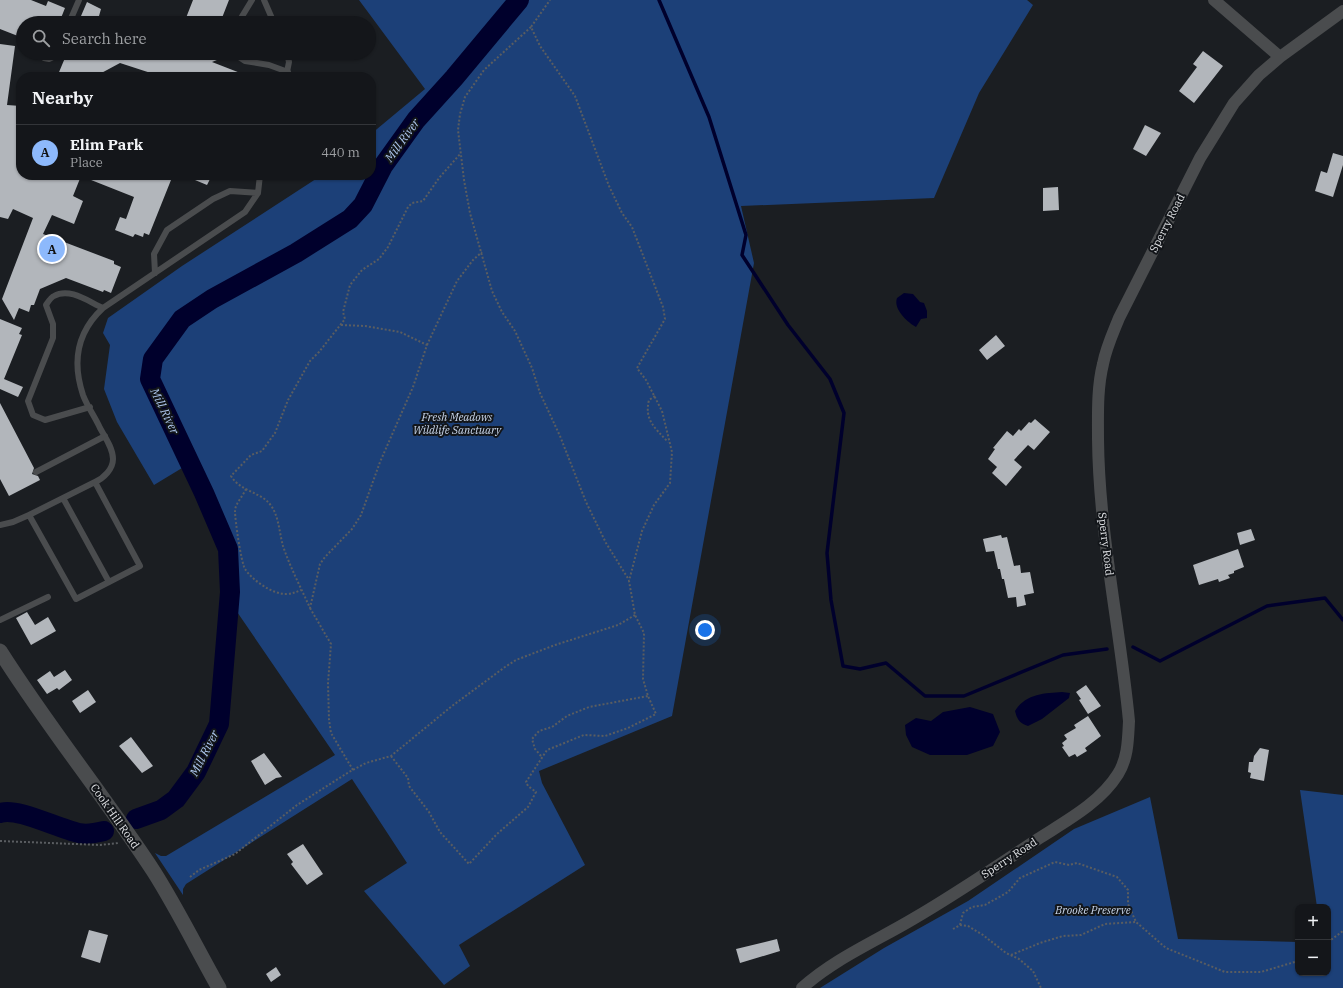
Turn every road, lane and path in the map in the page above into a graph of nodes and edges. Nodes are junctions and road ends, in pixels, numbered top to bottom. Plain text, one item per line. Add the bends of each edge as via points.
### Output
1 (78, 0) edge
2 (252, 0) edge
3 (264, 0) edge
4 (1214, 0) edge
5 (549, 1) edge
6 (1343, 11) edge
7 (72, 16) edge
8 (242, 16) edge
9 (271, 16) edge
10 (531, 27) junction
11 (1280, 57) junction
12 (244, 60) edge
13 (289, 60) edge
14 (283, 72) edge
15 (287, 72) edge
16 (461, 153) junction
17 (259, 180) edge
18 (258, 193) junction
19 (482, 252) junction
20 (155, 273) junction
21 (103, 308) junction
22 (341, 324) junction
23 (427, 345) junction
24 (655, 396) junction
25 (90, 407) junction
26 (105, 436) junction
27 (669, 443) junction
28 (36, 472) dead end
29 (95, 482) junction
30 (246, 490) junction
31 (63, 498) junction
32 (29, 515) junction
33 (0, 525) edge
34 (629, 581) junction
35 (109, 582) junction
36 (301, 590) junction
37 (48, 597) dead end
38 (310, 608) junction
39 (635, 615) junction
40 (0, 620) edge
41 (0, 652) edge
42 (648, 696) junction
43 (391, 756) junction
44 (541, 756) junction
45 (353, 770) junction
46 (131, 838) junction
47 (0, 841) edge
48 (190, 877) dead end
49 (1136, 922) junction
50 (960, 925) junction
51 (952, 928) dead end
52 (1343, 931) edge
53 (1331, 940) edge
54 (1011, 956) junction
55 (1295, 962) edge
56 (219, 988) edge
57 (802, 988) edge
58 (1042, 988) edge

1 - 7 lane
2 - 8 lane
3 - 9 lane
4 - 11 street
5 - 10 path
6 - 11 street, Sperry Road
10 - 16 path via 484,70 465,97 458,130
10 - 24 path via 540,46 575,96 609,186 632,227 663,307 665,319 637,368
11 - 57 street, Sperry Road via 1243,92 1210,141 1119,318 1102,365 1098,424 1102,511 1129,722 1128,749 1118,774 1107,789 1088,806 1047,834 948,898 835,964
12 - 14 lane via 269,65
13 - 15 lane
16 - 19 path via 470,213
16 - 22 path via 423,201 412,203 408,207 388,247 379,259 362,270 350,285 343,312 345,319
17 - 18 lane
18 - 20 lane via 245,212
18 - 20 lane via 230,191 213,199 167,230 154,254
19 - 23 path via 457,281
19 - 34 path via 492,291 532,368 586,502 606,543
20 - 21 lane
21 - 25 lane via 83,332 78,352 78,373
21 - 25 lane via 66,292 54,296 46,305 53,324 53,338 28,401 33,415 45,420
22 - 23 path via 400,332
22 - 30 path via 310,361 288,400 275,433 262,451 251,455 231,476
23 - 38 path via 414,387 380,462 361,515 352,529 320,564
24 - 27 path via 662,411
24 - 27 path via 649,400 646,409 649,421
25 - 26 lane
26 - 28 lane
26 - 29 lane via 113,459 109,470
27 - 34 path via 672,452 670,483 654,505 642,532
29 - 31 lane
29 - 35 lane via 140,566
30 - 36 path via 269,502 276,515 283,546
30 - 36 path via 235,510 240,552 246,569 258,582 275,591 292,594
31 - 32 lane
31 - 35 lane
32 - 33 lane
32 - 35 lane via 76,599
34 - 39 path
36 - 38 path
37 - 40 lane
38 - 45 path via 327,635 331,647 328,683 331,733
39 - 42 path via 644,633 642,670
39 - 43 path via 618,625 516,660 452,706
41 - 46 street, Cook Hill Road via 31,700
42 - 44 path via 656,714 643,722 605,736 584,735 547,750
42 - 44 path via 589,707 567,716 552,727 539,731 532,739 535,749
43 - 44 path via 408,778 409,786 440,832 469,864 497,834 528,807 536,792 526,782
43 - 45 path via 366,763
45 - 48 path via 297,805 235,854 199,870
46 - 47 path via 122,843 100,846
46 - 56 street, Cook Hill Road via 181,915
49 - 50 path via 1128,904 1128,890 1117,877 1077,863 1068,865 1055,862 1020,878 1008,892 985,905 972,907 963,913
49 - 54 path via 1105,924 1081,935 1063,936 1040,943
49 - 55 path via 1166,948 1225,972 1261,972
50 - 51 path
50 - 54 path via 968,926 983,935
52 - 53 path
54 - 58 path via 1019,959 1033,971

